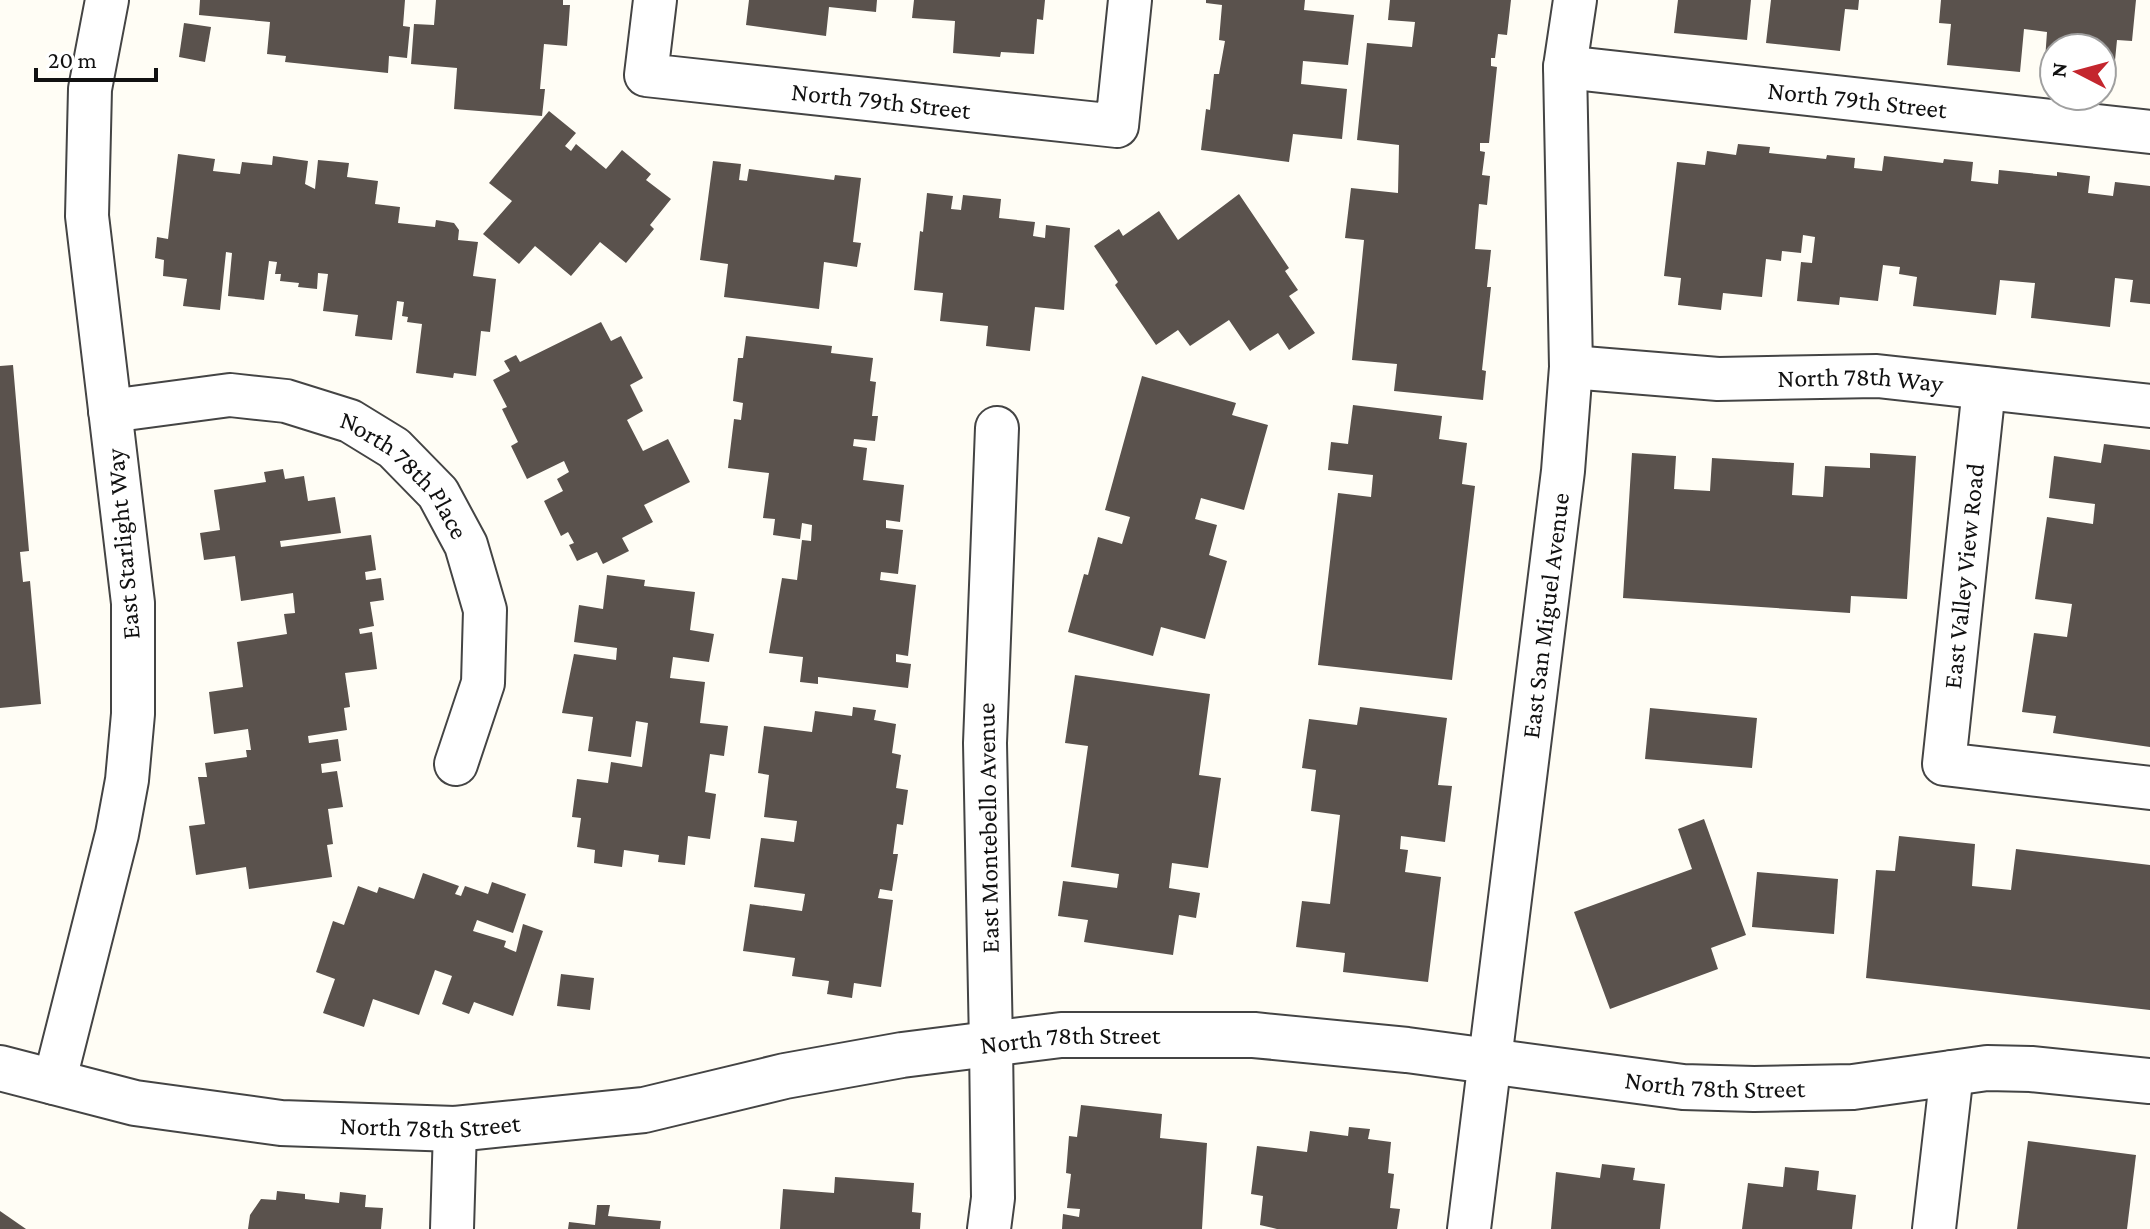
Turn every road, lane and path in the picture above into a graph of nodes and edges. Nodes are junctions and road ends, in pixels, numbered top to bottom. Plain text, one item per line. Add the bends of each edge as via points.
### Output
1 (107, 0) edge
2 (655, 0) edge
3 (1130, 0) edge
4 (1575, 0) edge
5 (1565, 67) junction
6 (2150, 132) edge
7 (1571, 367) junction
8 (1984, 388) junction
9 (2150, 406) edge
10 (110, 411) junction
11 (997, 428) dead end
12 (456, 764) dead end
13 (2150, 788) edge
14 (991, 1044) junction
15 (1488, 1061) junction
16 (0, 1068) edge
17 (1952, 1072) junction
18 (2150, 1081) edge
19 (54, 1083) junction
20 (455, 1129) junction
21 (452, 1229) edge
22 (989, 1229) edge
23 (1469, 1229) edge
24 (1934, 1229) edge

1 - 10 street, East Starlight Way via 90,89 87,202
2 - 3 street, North 79th Street via 646,75 1117,126
4 - 5 street, East San Miguel Avenue
5 - 6 street, North 79th Street
5 - 7 street, East San Miguel Avenue
7 - 8 street, North 78th Way via 1718,379 1877,376
7 - 15 street, East San Miguel Avenue via 1563,471
8 - 9 street, North 78th Way
8 - 13 street, East Valley View Road via 1944,764
10 - 12 street, North 78th Place via 230,395 286,401 350,421 394,448 438,493 466,545 485,610 483,683
10 - 19 street, East Starlight Way via 133,603 133,714 117,834
11 - 14 street, East Montebello Avenue via 985,743
14 - 15 street, North 78th Street via 1061,1035 1254,1035
14 - 20 street, North 78th Street via 785,1076 644,1110
14 - 22 street, East Montebello Avenue
15 - 17 street, North 78th Street via 1683,1087 1754,1089 1853,1087
15 - 23 street, East San Miguel Avenue
16 - 19 street, North 78th Street
17 - 18 street, North 78th Street via 2031,1069
17 - 24 street
19 - 20 street, North 78th Street via 135,1103 281,1123
20 - 21 street

